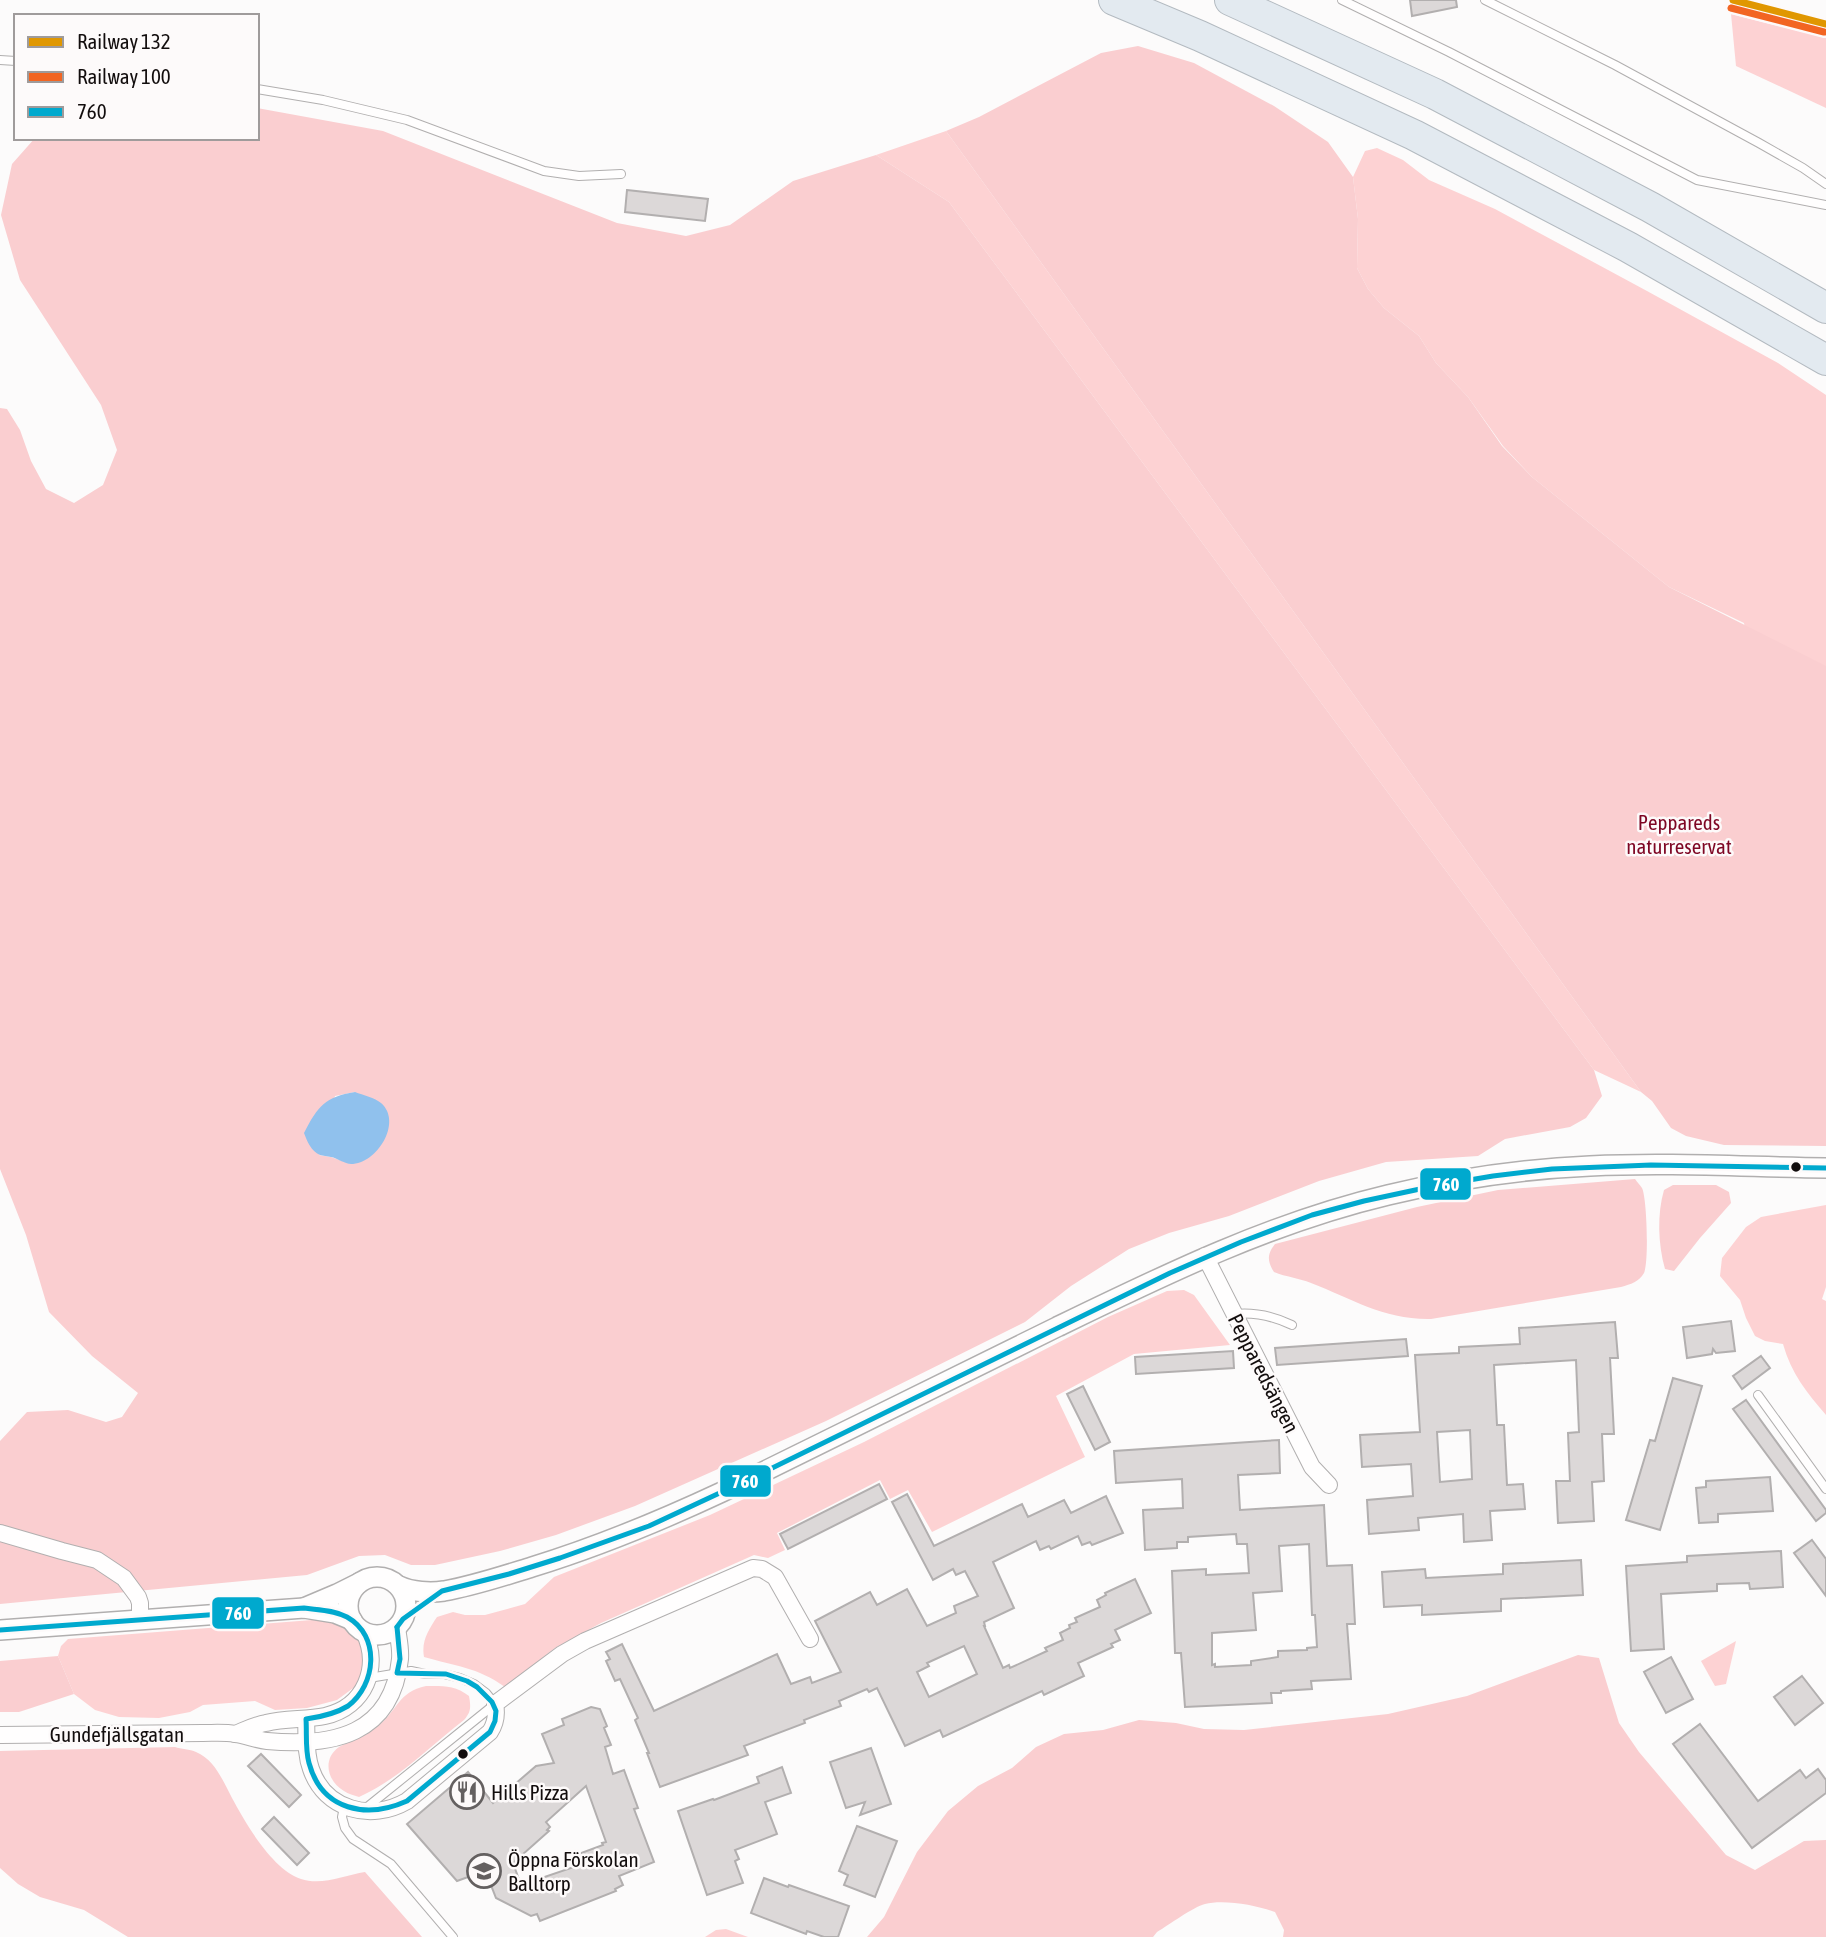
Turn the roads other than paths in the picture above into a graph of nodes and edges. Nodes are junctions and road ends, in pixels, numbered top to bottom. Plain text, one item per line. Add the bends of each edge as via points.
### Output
1 (1114, 0) edge
2 (1230, 0) edge
3 (1342, 0) edge
4 (1485, 0) edge
5 (259, 89) edge
6 (621, 174) dead end
7 (1826, 184) edge
8 (1826, 205) edge
9 (1826, 308) edge
10 (1826, 360) edge
11 (1826, 1168) edge
12 (1205, 1256) junction
13 (1235, 1314) junction
14 (1292, 1325) dead end
15 (1758, 1395) dead end
16 (1329, 1485) dead end
17 (1826, 1489) edge
18 (0, 1533) edge
19 (360, 1582) junction
20 (399, 1586) junction
21 (442, 1591) junction
22 (304, 1608) junction
23 (140, 1620) junction
24 (400, 1623) junction
25 (358, 1626) junction
26 (0, 1630) edge
27 (810, 1639) dead end
28 (397, 1673) junction
29 (369, 1678) junction
30 (495, 1704) junction
31 (306, 1719) junction
32 (235, 1734) junction
33 (0, 1735) edge
34 (307, 1741) junction
35 (344, 1807) junction
36 (453, 1937) edge

1 - 10 highway via 1414,135 1628,247
2 - 9 highway via 1435,94 1650,207
3 - 8 lane via 1697,180
4 - 7 lane via 1615,65
5 - 6 lane via 407,120 544,171 579,176
11 - 12 street via 1592,1166 1503,1174 1338,1207
12 - 13 street, Pepparedsängen
12 - 21 street via 649,1526 560,1558
13 - 14 lane via 1264,1315
13 - 16 street, Pepparedsängen via 1312,1467
15 - 17 lane
18 - 23 street via 97,1560 124,1578 138,1597
19 - 20 street via 378,1577
19 - 22 street
19 - 25 street via 348,1606
20 - 21 street
20 - 24 street via 406,1602
21 - 24 street
22 - 23 street
22 - 25 street via 335,1613
23 - 26 street
24 - 25 street via 382,1634
24 - 28 street, Gundefjällsgatan
25 - 29 street via 370,1643
27 - 30 street via 775,1577 753,1568 585,1641
28 - 29 lane
28 - 30 lane via 460,1678 474,1684
28 - 34 street, Gundefjällsgatan via 388,1699 374,1719 338,1738
29 - 31 street, Gundefjällsgatan via 362,1692 341,1711
30 - 35 street via 496,1719 490,1732 413,1796 395,1808 374,1812
31 - 32 street, Gundefjällsgatan via 266,1723
31 - 34 street
32 - 33 street, Gundefjällsgatan
32 - 34 street, Gundefjällsgatan via 266,1741
34 - 35 street via 317,1784
35 - 36 lane via 345,1828 353,1839 391,1864

